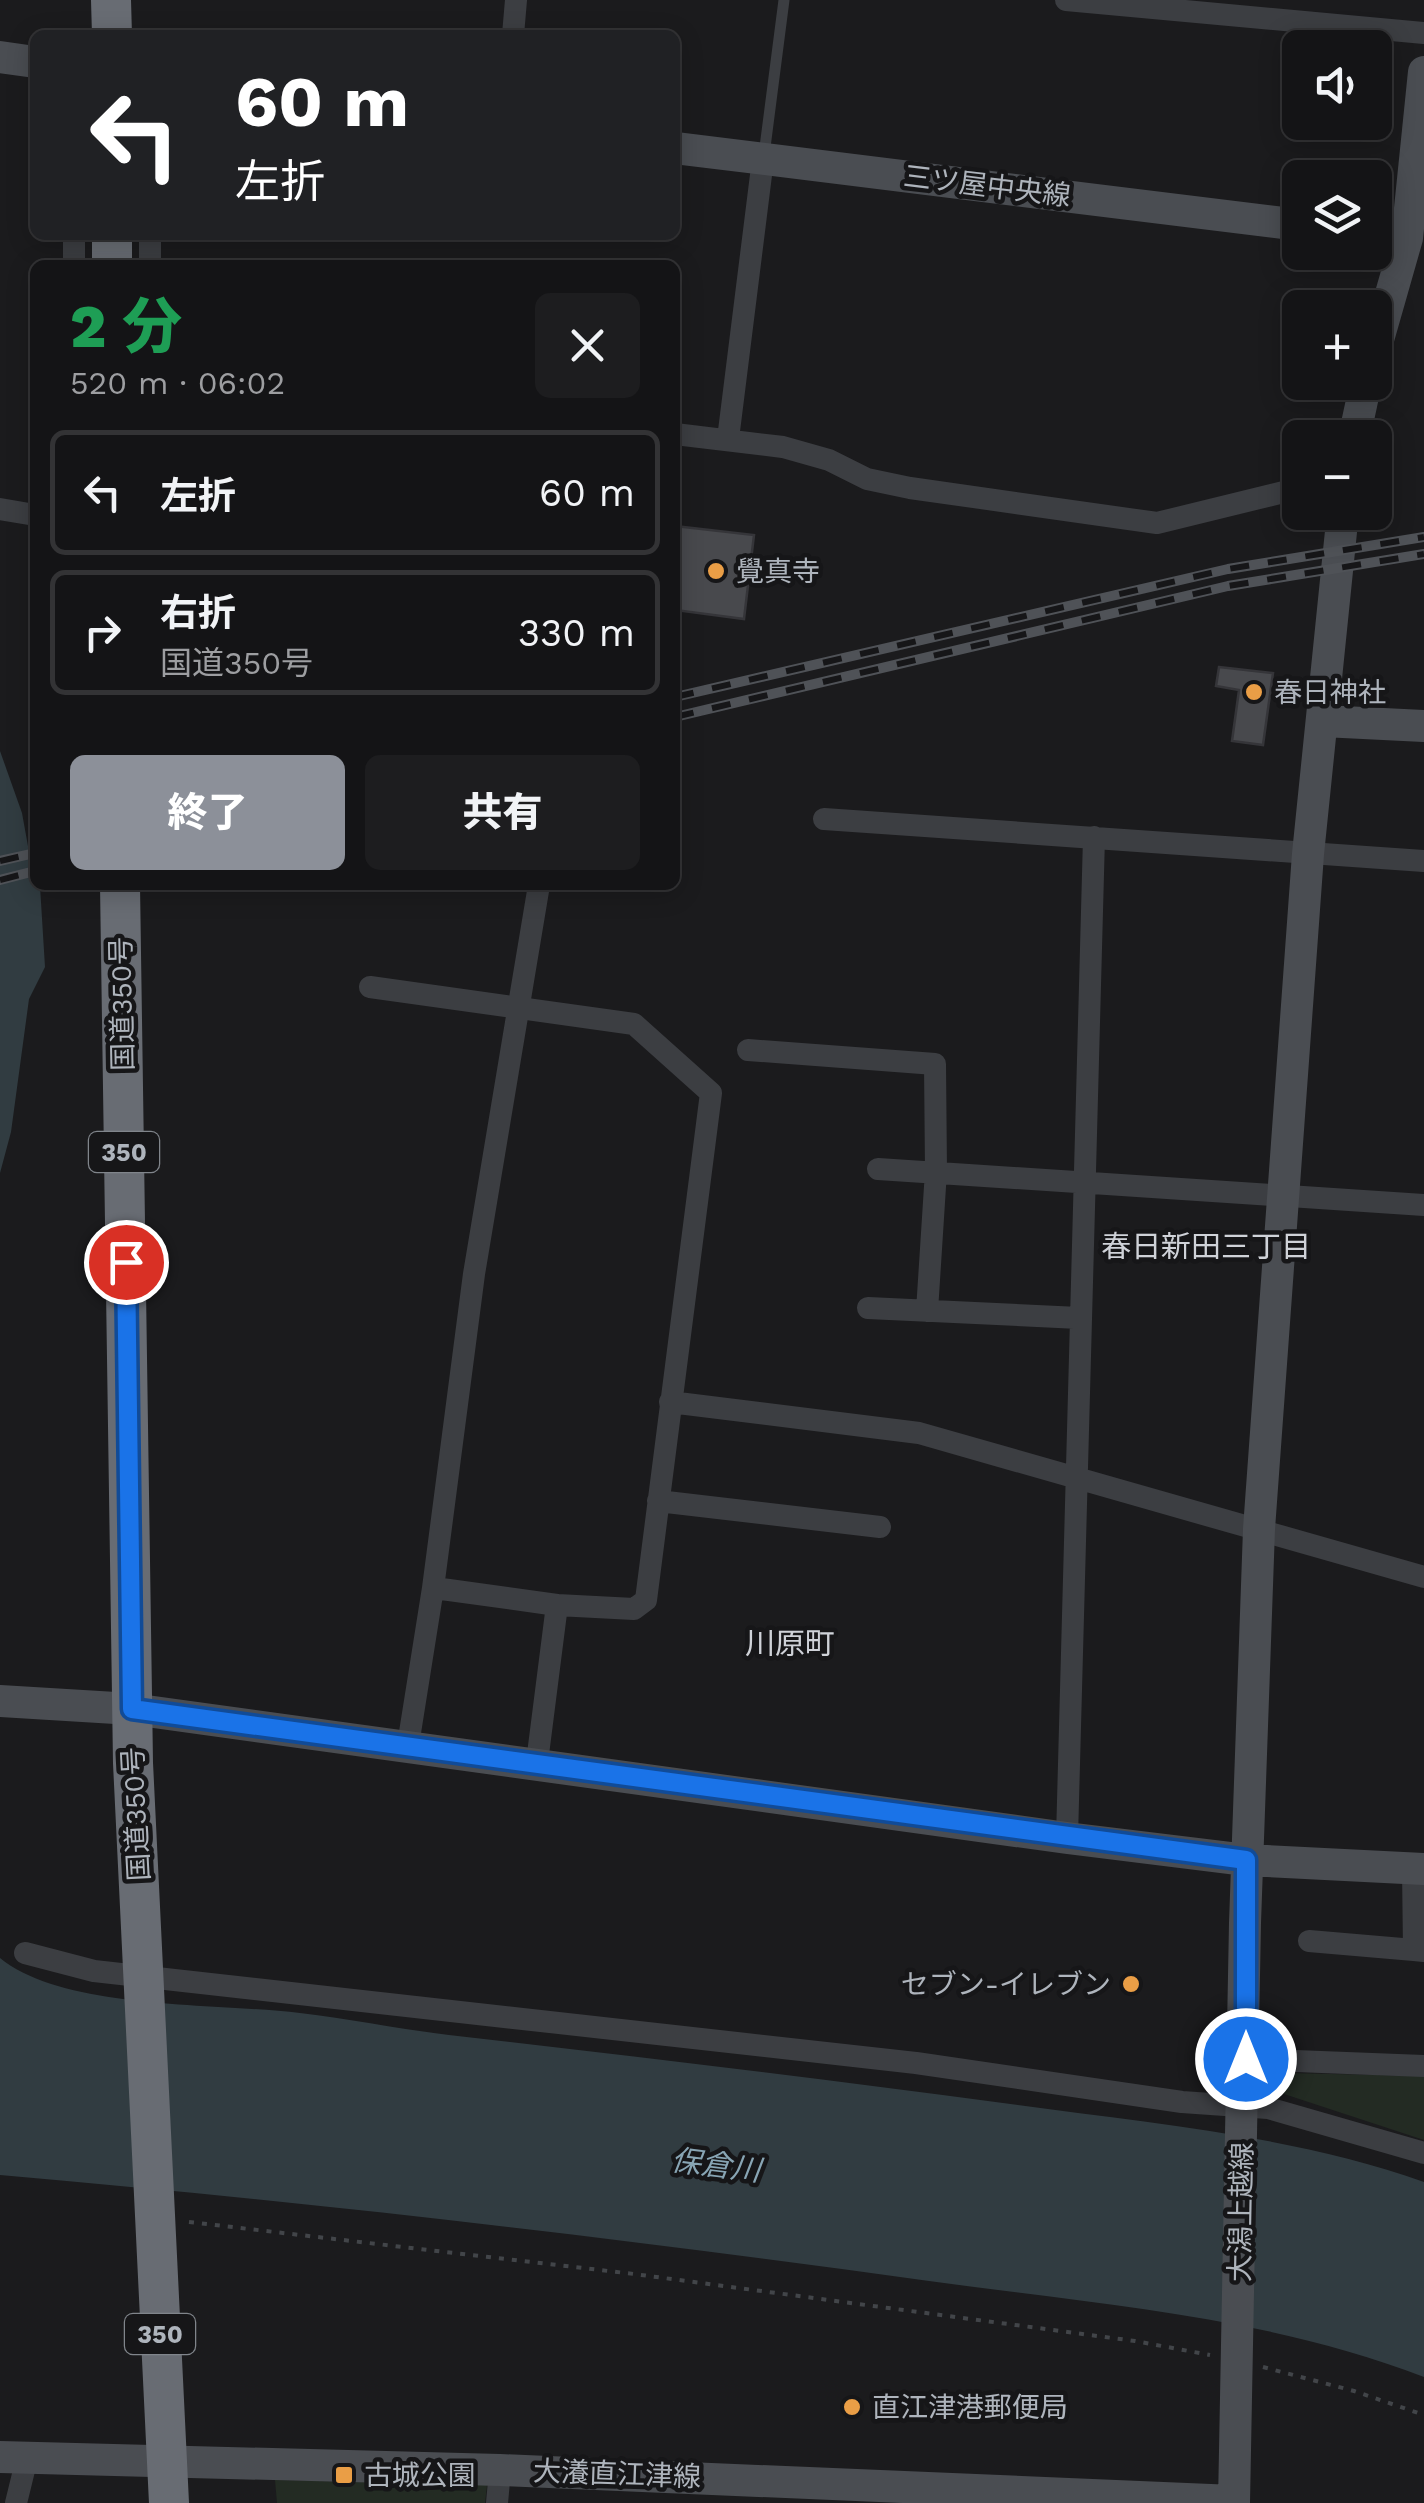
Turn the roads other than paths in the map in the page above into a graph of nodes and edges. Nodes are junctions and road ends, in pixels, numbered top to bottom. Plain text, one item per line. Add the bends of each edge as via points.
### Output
1 (111, 0) edge
2 (516, 0) edge
3 (784, 0) edge
4 (1066, 0) edge
5 (112, 30) edge
6 (513, 30) edge
7 (1424, 33) edge
8 (0, 57) edge
9 (30, 61) edge
10 (1424, 72) edge
11 (680, 149) edge
12 (764, 159) junction
13 (1282, 222) edge
14 (1402, 237) edge
15 (1389, 290) edge
16 (680, 434) edge
17 (728, 439) junction
18 (1282, 492) edge
19 (0, 510) edge
20 (30, 514) edge
21 (1341, 530) edge
22 (1323, 721) junction
23 (1424, 726) edge
24 (824, 820) dead end
25 (1094, 837) junction
26 (1308, 854) junction
27 (1424, 861) edge
28 (120, 890) edge
29 (537, 890) edge
30 (370, 988) dead end
31 (521, 1008) junction
32 (748, 1050) dead end
33 (878, 1169) dead end
34 (936, 1172) junction
35 (1084, 1183) junction
36 (1282, 1198) junction
37 (1424, 1205) edge
38 (868, 1308) dead end
39 (927, 1311) junction
40 (1079, 1318) junction
41 (670, 1402) junction
42 (1074, 1475) junction
43 (658, 1501) junction
44 (880, 1528) dead end
45 (1259, 1529) junction
46 (1424, 1578) edge
47 (433, 1588) junction
48 (557, 1605) junction
49 (0, 1700) edge
50 (132, 1709) junction
51 (408, 1746) junction
52 (536, 1762) junction
53 (1066, 1838) junction
54 (1246, 1860) junction
55 (1418, 1869) edge
56 (1309, 1941) dead end
57 (1419, 1951) edge
58 (25, 1953) dead end
59 (145, 1983) junction
60 (1246, 2059) junction
61 (1424, 2066) edge
62 (1243, 2117) junction
63 (1424, 2153) edge
64 (13, 2458) edge
65 (166, 2459) junction
66 (500, 2470) junction
67 (779, 2491) edge
68 (1023, 2497) edge
69 (1234, 2502) edge
70 (16, 2503) edge
71 (168, 2503) edge
72 (497, 2503) edge

1 - 5 highway
2 - 6 street
3 - 12 lane
4 - 7 street
8 - 9 main road
10 - 14 main road
11 - 12 main road, 三ツ屋中央線
12 - 13 main road, 三ツ屋中央線
12 - 17 street
14 - 15 main road
16 - 17 street
17 - 18 street via 829,460 896,485 1157,523
19 - 20 street
21 - 22 main road, 大潟上越線
22 - 23 main road
22 - 26 main road, 大潟上越線
24 - 25 street
25 - 26 street
25 - 35 street
26 - 27 street
26 - 36 main road, 大潟上越線
28 - 50 highway, 国道350号 / 350
29 - 31 street
30 - 31 street
31 - 41 street via 634,1024 711,1093
31 - 47 street via 474,1274
32 - 34 street via 935,1064
33 - 34 street
34 - 35 street
34 - 39 street
35 - 36 street
35 - 40 street
36 - 37 street
36 - 45 main road, 大潟上越線
38 - 39 street
39 - 40 street
40 - 42 street
41 - 42 street via 918,1433
41 - 43 street
42 - 45 street
42 - 53 street
43 - 44 street
43 - 48 street via 646,1600 634,1609
45 - 46 street
45 - 54 main road, 大潟上越線
47 - 48 street
47 - 51 street
48 - 52 street
49 - 50 main road
50 - 51 main road
50 - 59 highway, 国道350号 / 350
51 - 52 main road
52 - 53 main road
53 - 54 main road
54 - 55 main road
54 - 60 main road, 大潟上越線
55 - 57 street
56 - 57 street
58 - 59 street
59 - 62 street via 916,2063
59 - 65 highway, 国道350号 / 350
60 - 61 street
60 - 62 main road, 大潟上越線
62 - 63 street via 1268,2108
62 - 69 main road, 大潟上越線
64 - 65 main road, 大瀁直江津線
64 - 70 street
65 - 66 main road, 大瀁直江津線
65 - 71 highway, 国道350号 / 350
66 - 67 main road, 大瀁直江津線
66 - 72 street
67 - 68 main road, 大瀁直江津線
68 - 69 main road, 大瀁直江津線

